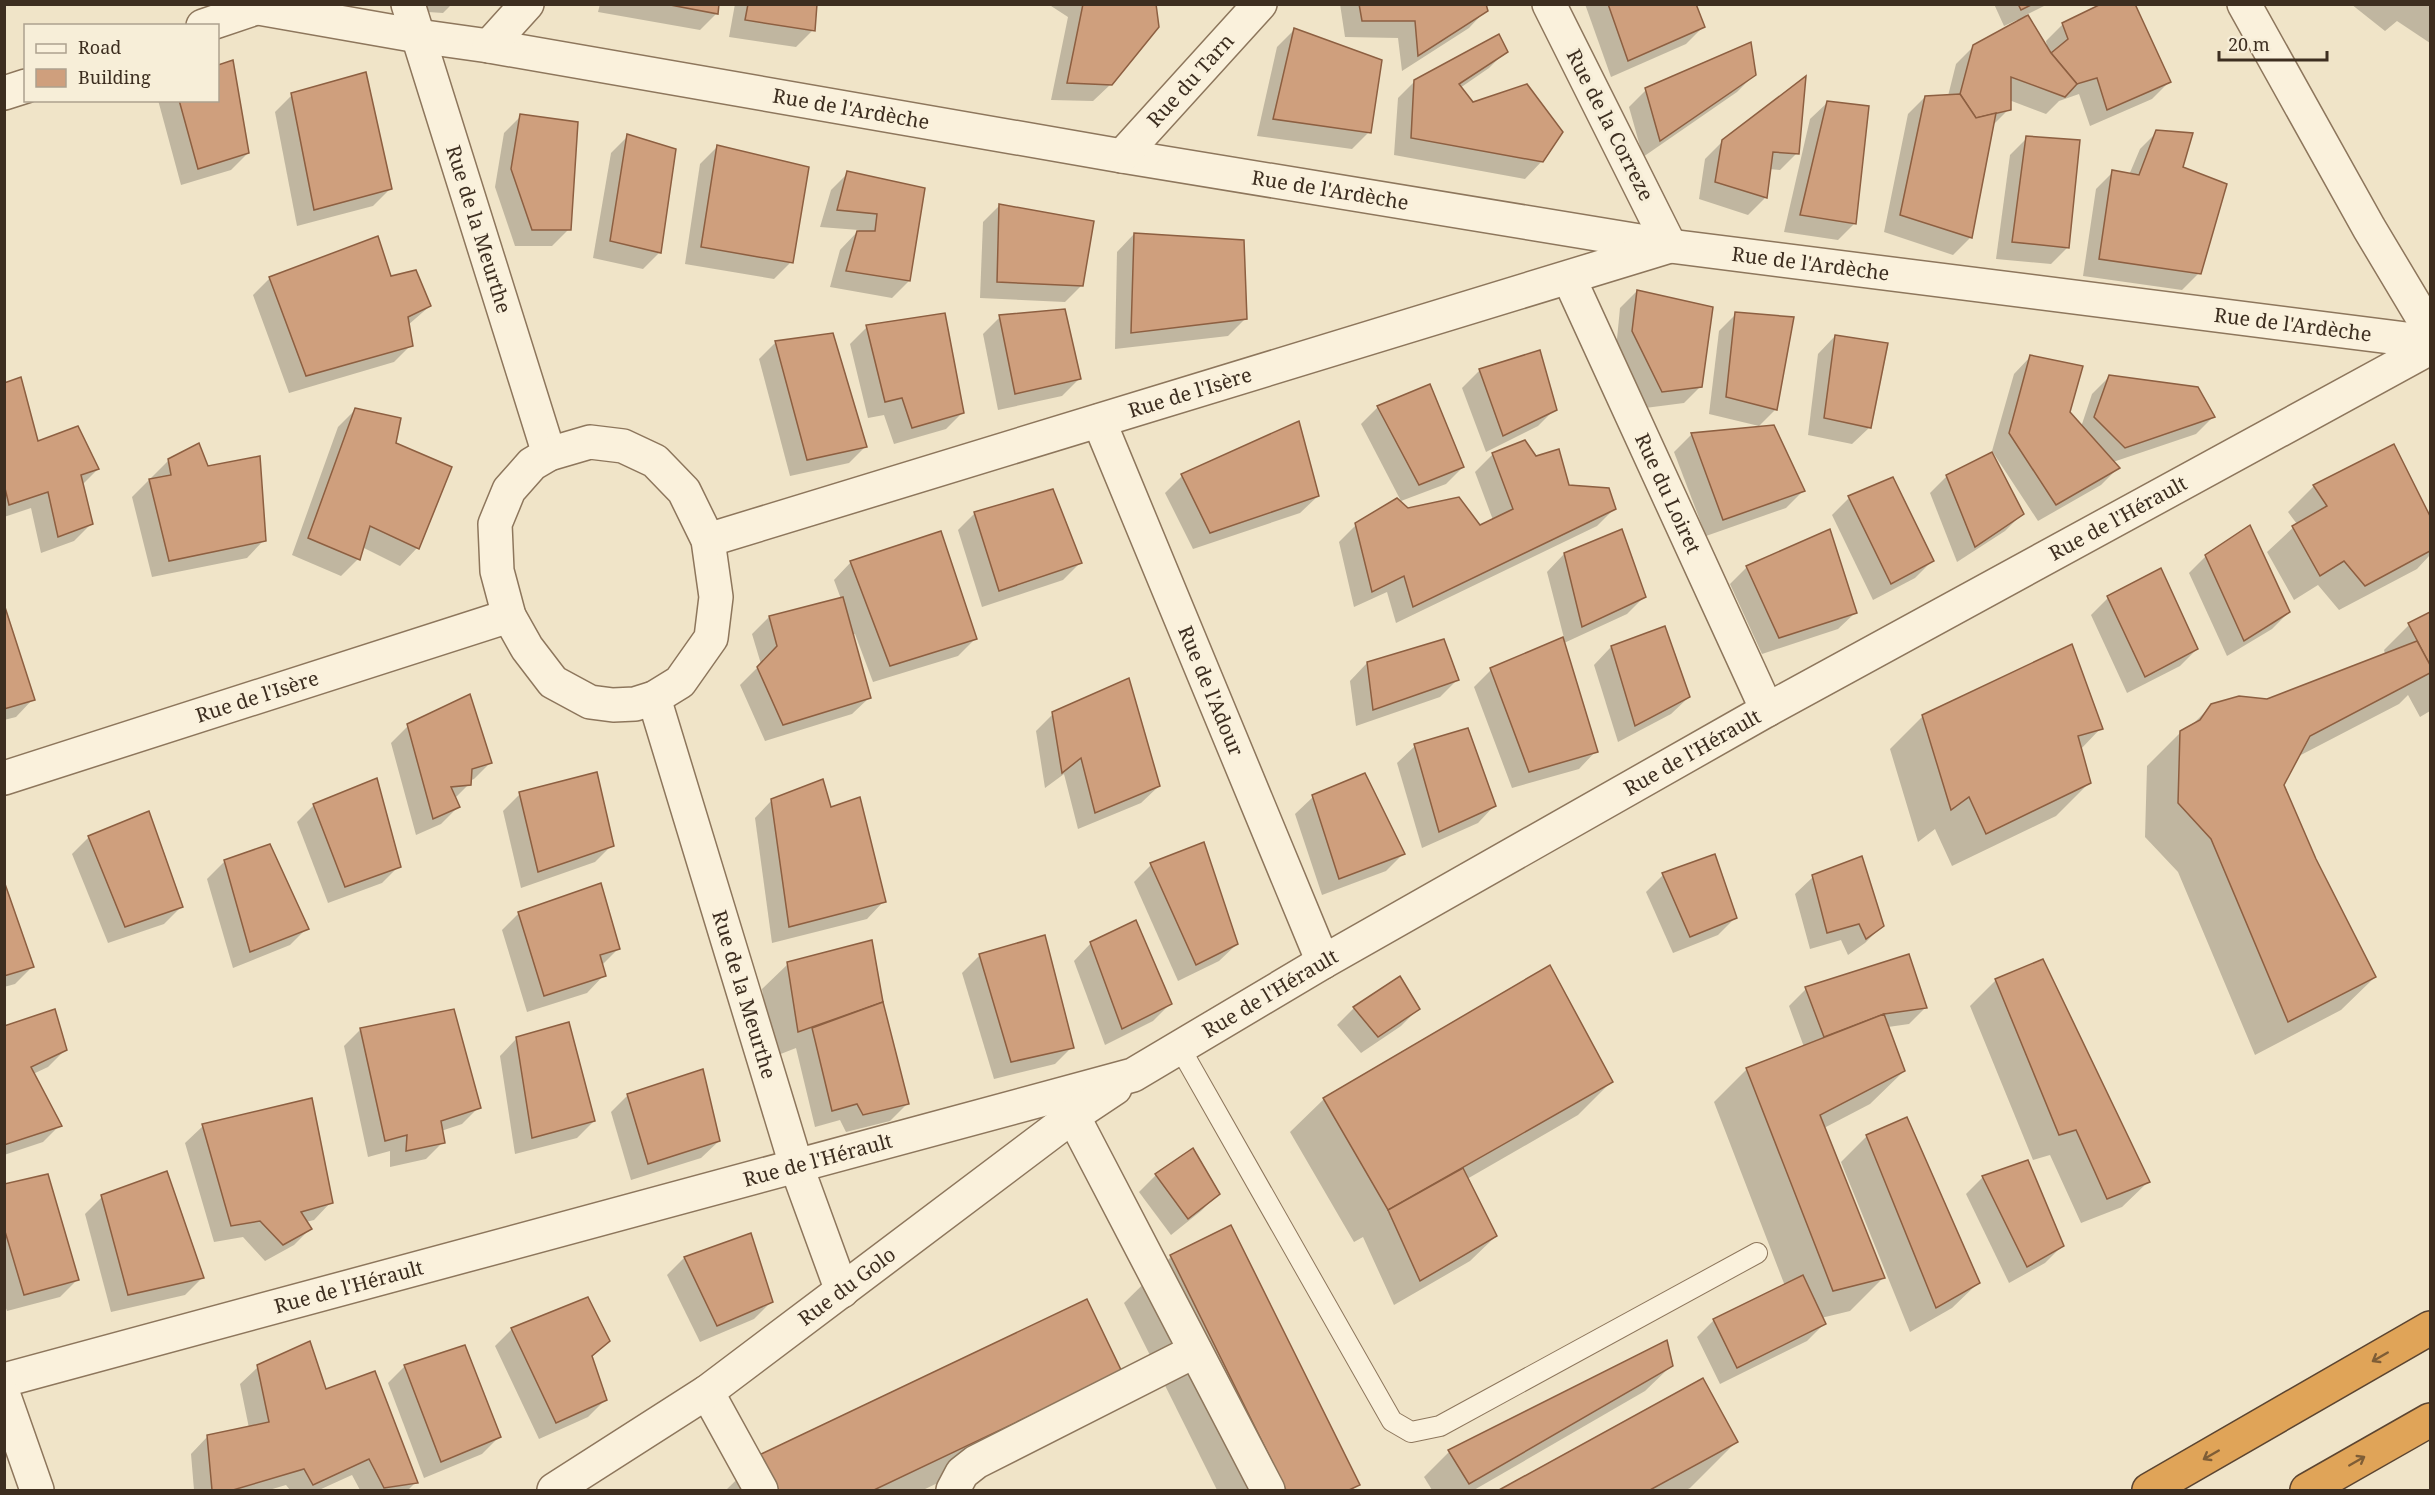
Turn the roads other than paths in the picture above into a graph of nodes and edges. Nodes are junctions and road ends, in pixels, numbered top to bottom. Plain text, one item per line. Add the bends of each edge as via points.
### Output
1 (408, 4) edge
2 (527, 4) edge
3 (1260, 4) edge
4 (1549, 4) edge
5 (2244, 4) edge
6 (246, 6) edge
7 (207, 24) edge
8 (418, 36) junction
9 (489, 46) junction
10 (24, 87) edge
11 (4, 93) edge
12 (1122, 156) junction
13 (1670, 246) junction
14 (1569, 278) junction
15 (2430, 330) edge
16 (2430, 342) edge
17 (2430, 348) edge
18 (1099, 421) junction
19 (549, 454) junction
20 (708, 540) junction
21 (509, 616) junction
22 (654, 698) junction
23 (1767, 710) junction
24 (4, 778) edge
25 (1323, 962) junction
26 (1180, 1048) junction
27 (1134, 1075) junction
28 (1074, 1116) junction
29 (796, 1165) junction
30 (1758, 1253) dead end
31 (842, 1292) junction
32 (2430, 1328) edge
33 (1195, 1351) junction
34 (4, 1380) edge
35 (707, 1392) junction
36 (4, 1396) edge
37 (2430, 1420) edge
38 (37, 1491) edge
39 (554, 1491) edge
40 (761, 1491) edge
41 (953, 1491) edge
42 (1268, 1491) edge
43 (2149, 1491) edge
44 (2307, 1491) edge

1 - 8 street, Rue de la Meurthe
2 - 9 street
3 - 12 street, Rue du Tarn
4 - 13 street, Rue de la Correze
5 - 15 street
6 - 7 street
6 - 8 street, Rue de l'Ardèche
8 - 9 street, Rue de l'Ardèche
8 - 19 street, Rue de la Meurthe
9 - 12 street, Rue de l'Ardèche
10 - 11 street
12 - 13 street, Rue de l'Ardèche
13 - 14 street, Rue de l'Isère
13 - 16 street, Rue de l'Ardèche
14 - 18 street, Rue de l'Isère
14 - 23 street, Rue du Loiret
17 - 23 street, Rue de l'Hérault
18 - 20 street, Rue de l'Isère
18 - 25 street, Rue de l'Adour
19 - 20 street via 590,442 623,446 655,461 684,491
19 - 21 street via 532,464 509,490 495,524 497,571
20 - 22 street via 716,597 711,638 680,682
21 - 22 street via 553,682 590,702 624,704
21 - 24 street, Rue de l'Isère
22 - 29 street, Rue de la Meurthe
23 - 25 street, Rue de l'Hérault
25 - 26 street, Rue de l'Hérault
26 - 27 street, Rue de l'Hérault
26 - 30 lane via 1392,1421 1411,1432 1440,1426
27 - 28 street, Rue du Golo
27 - 29 street, Rue de l'Hérault
28 - 31 street, Rue du Golo
28 - 33 street
29 - 31 street, Rue de la Meurthe
29 - 34 street, Rue de l'Hérault
31 - 35 street, Rue du Golo
32 -> 43 highway
33 - 41 street via 976,1462 962,1473
33 - 42 street
35 - 39 street, Rue du Golo
35 - 40 street
36 - 38 street
44 -> 37 highway

